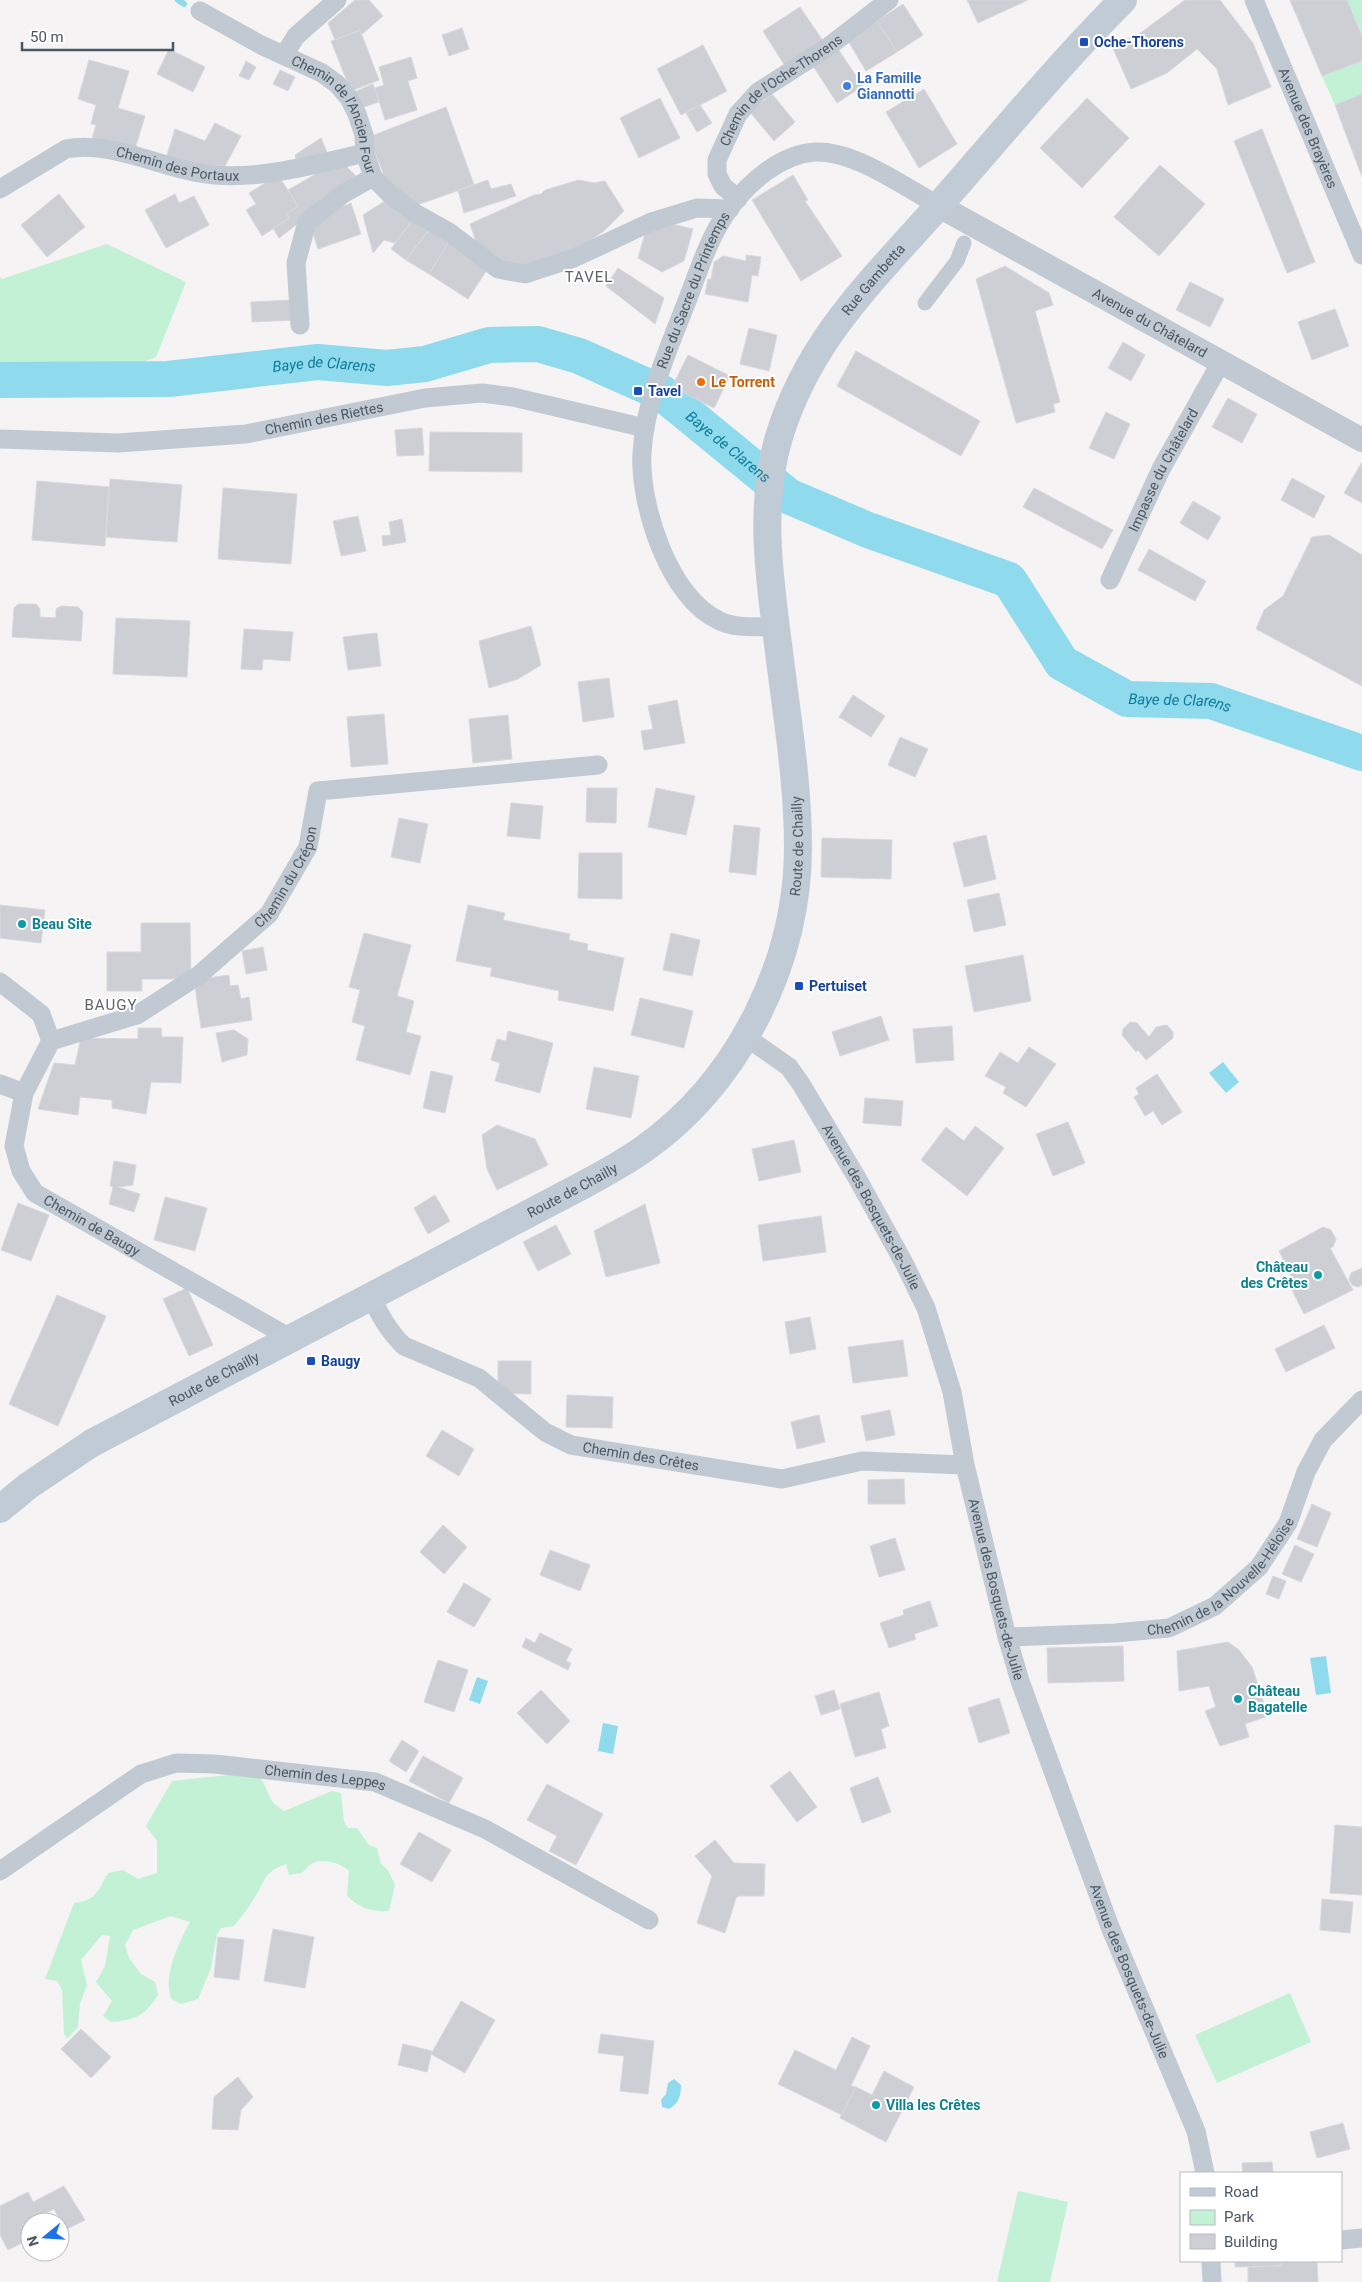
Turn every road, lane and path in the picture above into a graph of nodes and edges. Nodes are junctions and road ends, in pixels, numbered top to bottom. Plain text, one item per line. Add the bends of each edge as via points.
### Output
1 (337, 0) edge
2 (1124, 0) edge
3 (1254, 0) edge
4 (881, 3) edge
5 (200, 12) dead end
6 (284, 55) junction
7 (365, 154) junction
8 (373, 177) junction
9 (0, 189) edge
10 (734, 204) junction
11 (939, 206) junction
12 (964, 242) dead end
13 (1362, 255) edge
14 (925, 303) dead end
15 (300, 324) dead end
16 (1221, 362) junction
17 (645, 428) junction
18 (0, 438) edge
19 (1362, 440) edge
20 (1110, 580) dead end
21 (776, 626) junction
22 (598, 765) dead end
23 (0, 982) edge
24 (746, 1037) junction
25 (52, 1040) junction
26 (0, 1084) edge
27 (24, 1093) junction
28 (7, 1148) edge
29 (371, 1297) junction
30 (292, 1338) junction
31 (1362, 1400) edge
32 (965, 1465) junction
33 (0, 1508) edge
34 (1006, 1637) junction
35 (0, 1871) edge
36 (649, 1920) dead end
37 (1205, 2172) edge
38 (1362, 2238) edge
39 (1342, 2240) edge
40 (1211, 2262) edge
41 (1212, 2282) edge

1 - 6 street via 296,36
2 - 11 main road, Rue Gambetta
3 - 13 street, Avenue des Brayères
4 - 10 street, Chemin de l'Oche-Thorens via 828,47 758,92 738,114 717,160 717,174
5 - 6 street, Chemin de l'Ancien Four
6 - 7 street, Chemin de l'Ancien Four via 322,73 349,98 364,135
7 - 8 street, Chemin de l'Ancien Four
7 - 9 street, Chemin des Portaux via 260,173 214,175 78,146 66,149
8 - 10 street, Chemin de l'Ancien Four via 415,213 449,232 498,269 525,274 574,258 650,222 696,208
8 - 15 street via 343,194 307,222 296,263
10 - 11 street, Rue du Sacre du Printemps via 768,171 786,160 828,152 857,161
10 - 17 street, Rue du Sacre du Printemps via 711,241 661,370
11 - 16 street, Avenue du Châtelard
11 - 21 main road, Rue Gambetta via 879,270 831,330 793,396 778,439 768,495 767,529
12 - 14 street via 957,260
16 - 19 street, Avenue du Châtelard
16 - 20 street, Impasse du Châtelard via 1161,469
17 - 18 street, Chemin des Riettes via 513,397 482,393 425,398 246,434 118,443
17 - 21 street, Rue du Sacre du Printemps via 642,469 647,503 661,549 678,580 706,613 720,622 738,626
21 - 24 main road, Route de Chailly via 795,779 797,880 778,964
22 - 25 street, Chemin du Crépon via 318,791 308,847 269,914 199,976 137,1015
23 - 25 street via 41,1014
24 - 29 main road, Route de Chailly via 720,1075 682,1116 646,1147 585,1184
24 - 32 street, Avenue des Bosquets-de-Julie via 788,1067 801,1084 904,1263 926,1308 952,1392
25 - 27 street, Chemin de Baugy
26 - 27 street
27 - 28 street, Chemin de Baugy
28 - 30 street, Chemin de Baugy via 35,1193
29 - 30 main road, Route de Chailly
29 - 32 street, Chemin des Crêtes via 394,1338 404,1346 479,1378 545,1432 571,1445 782,1479 862,1462
30 - 33 main road, Route de Chailly via 92,1443
31 - 34 street, Chemin de la Nouvelle-Héloïse via 1323,1440 1306,1472 1288,1523 1259,1568 1215,1606 1169,1628
32 - 34 street, Avenue des Bosquets-de-Julie
34 - 37 street, Avenue des Bosquets-de-Julie via 1110,1927 1196,2132
35 - 36 street, Chemin des Leppes via 141,1774 176,1763 215,1764 375,1782 485,1830
38 - 39 street
40 - 41 street

